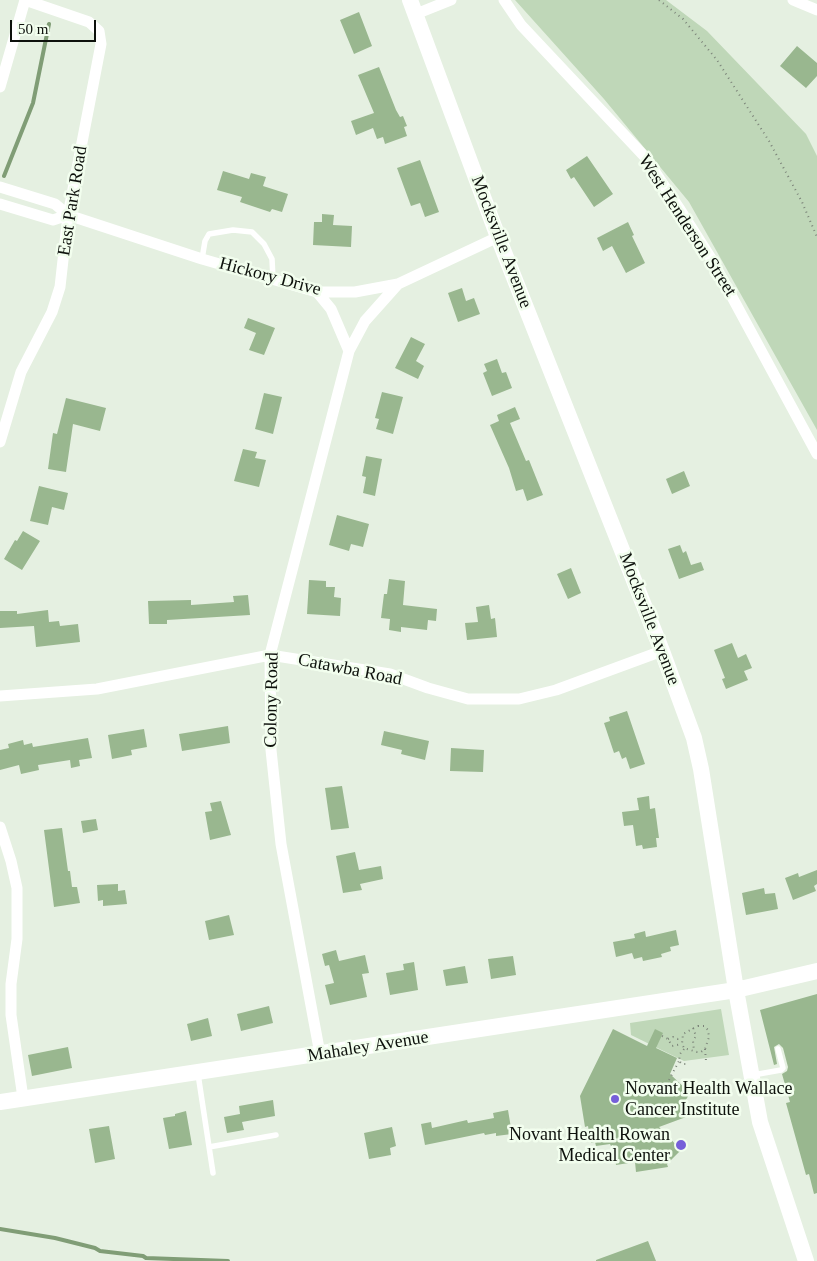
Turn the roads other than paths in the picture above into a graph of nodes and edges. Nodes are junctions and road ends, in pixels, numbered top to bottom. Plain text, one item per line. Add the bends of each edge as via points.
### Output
1 (25, 0) edge
2 (451, 0) edge
3 (504, 0) edge
4 (792, 0) edge
5 (413, 7) edge
6 (817, 10) edge
7 (0, 87) edge
8 (0, 187) edge
9 (0, 204) edge
10 (68, 215) junction
11 (498, 238) junction
12 (202, 258) junction
13 (273, 279) junction
14 (398, 284) junction
15 (317, 292) junction
16 (349, 351) junction
17 (0, 442) edge
18 (817, 454) edge
19 (662, 650) junction
20 (270, 655) junction
21 (0, 696) edge
22 (0, 827) edge
23 (817, 971) edge
24 (736, 990) junction
25 (778, 1049) dead end
26 (320, 1054) junction
27 (198, 1072) junction
28 (751, 1075) junction
29 (23, 1098) junction
30 (0, 1102) edge
31 (276, 1135) dead end
32 (209, 1147) junction
33 (213, 1173) dead end
34 (806, 1261) edge

1 - 7 street
1 - 10 street, East Park Road via 89,22 101,37
2 - 5 street
3 - 18 street, West Henderson Street via 521,24 645,157 712,260
4 - 6 street
5 - 11 street, Mocksville Avenue
8 - 10 street, Hickory Drive via 55,204
9 - 10 street, Hickory Drive via 53,220
10 - 12 street, Hickory Drive
10 - 17 street, East Park Road via 60,287 52,312 21,372
11 - 14 street, Hickory Drive
11 - 19 street, Mocksville Avenue
12 - 13 street, Hickory Drive
12 - 13 lane via 209,234 233,230 252,232 272,258
13 - 15 street, Hickory Drive
14 - 15 street, Hickory Drive via 355,292
14 - 16 street, Colony Road via 365,321
15 - 16 street via 331,309
16 - 20 street, Colony Road
19 - 20 street, Catawba Road via 556,690 519,700 468,699 390,674
19 - 24 street, Mocksville Avenue via 694,738 701,769
20 - 21 street, Catawba Road via 97,689
20 - 26 street, Colony Road via 271,750 282,844
22 - 29 street via 17,888 18,939 11,984 11,1015
23 - 24 street, Mahaley Avenue
24 - 26 street, Mahaley Avenue
24 - 28 street, Mocksville Avenue
25 - 28 lane via 786,1067
26 - 27 street, Mahaley Avenue
27 - 29 street, Mahaley Avenue
27 - 32 lane
28 - 34 street, Mocksville Avenue via 760,1122
29 - 30 street, Mahaley Avenue
31 - 32 lane
32 - 33 lane

